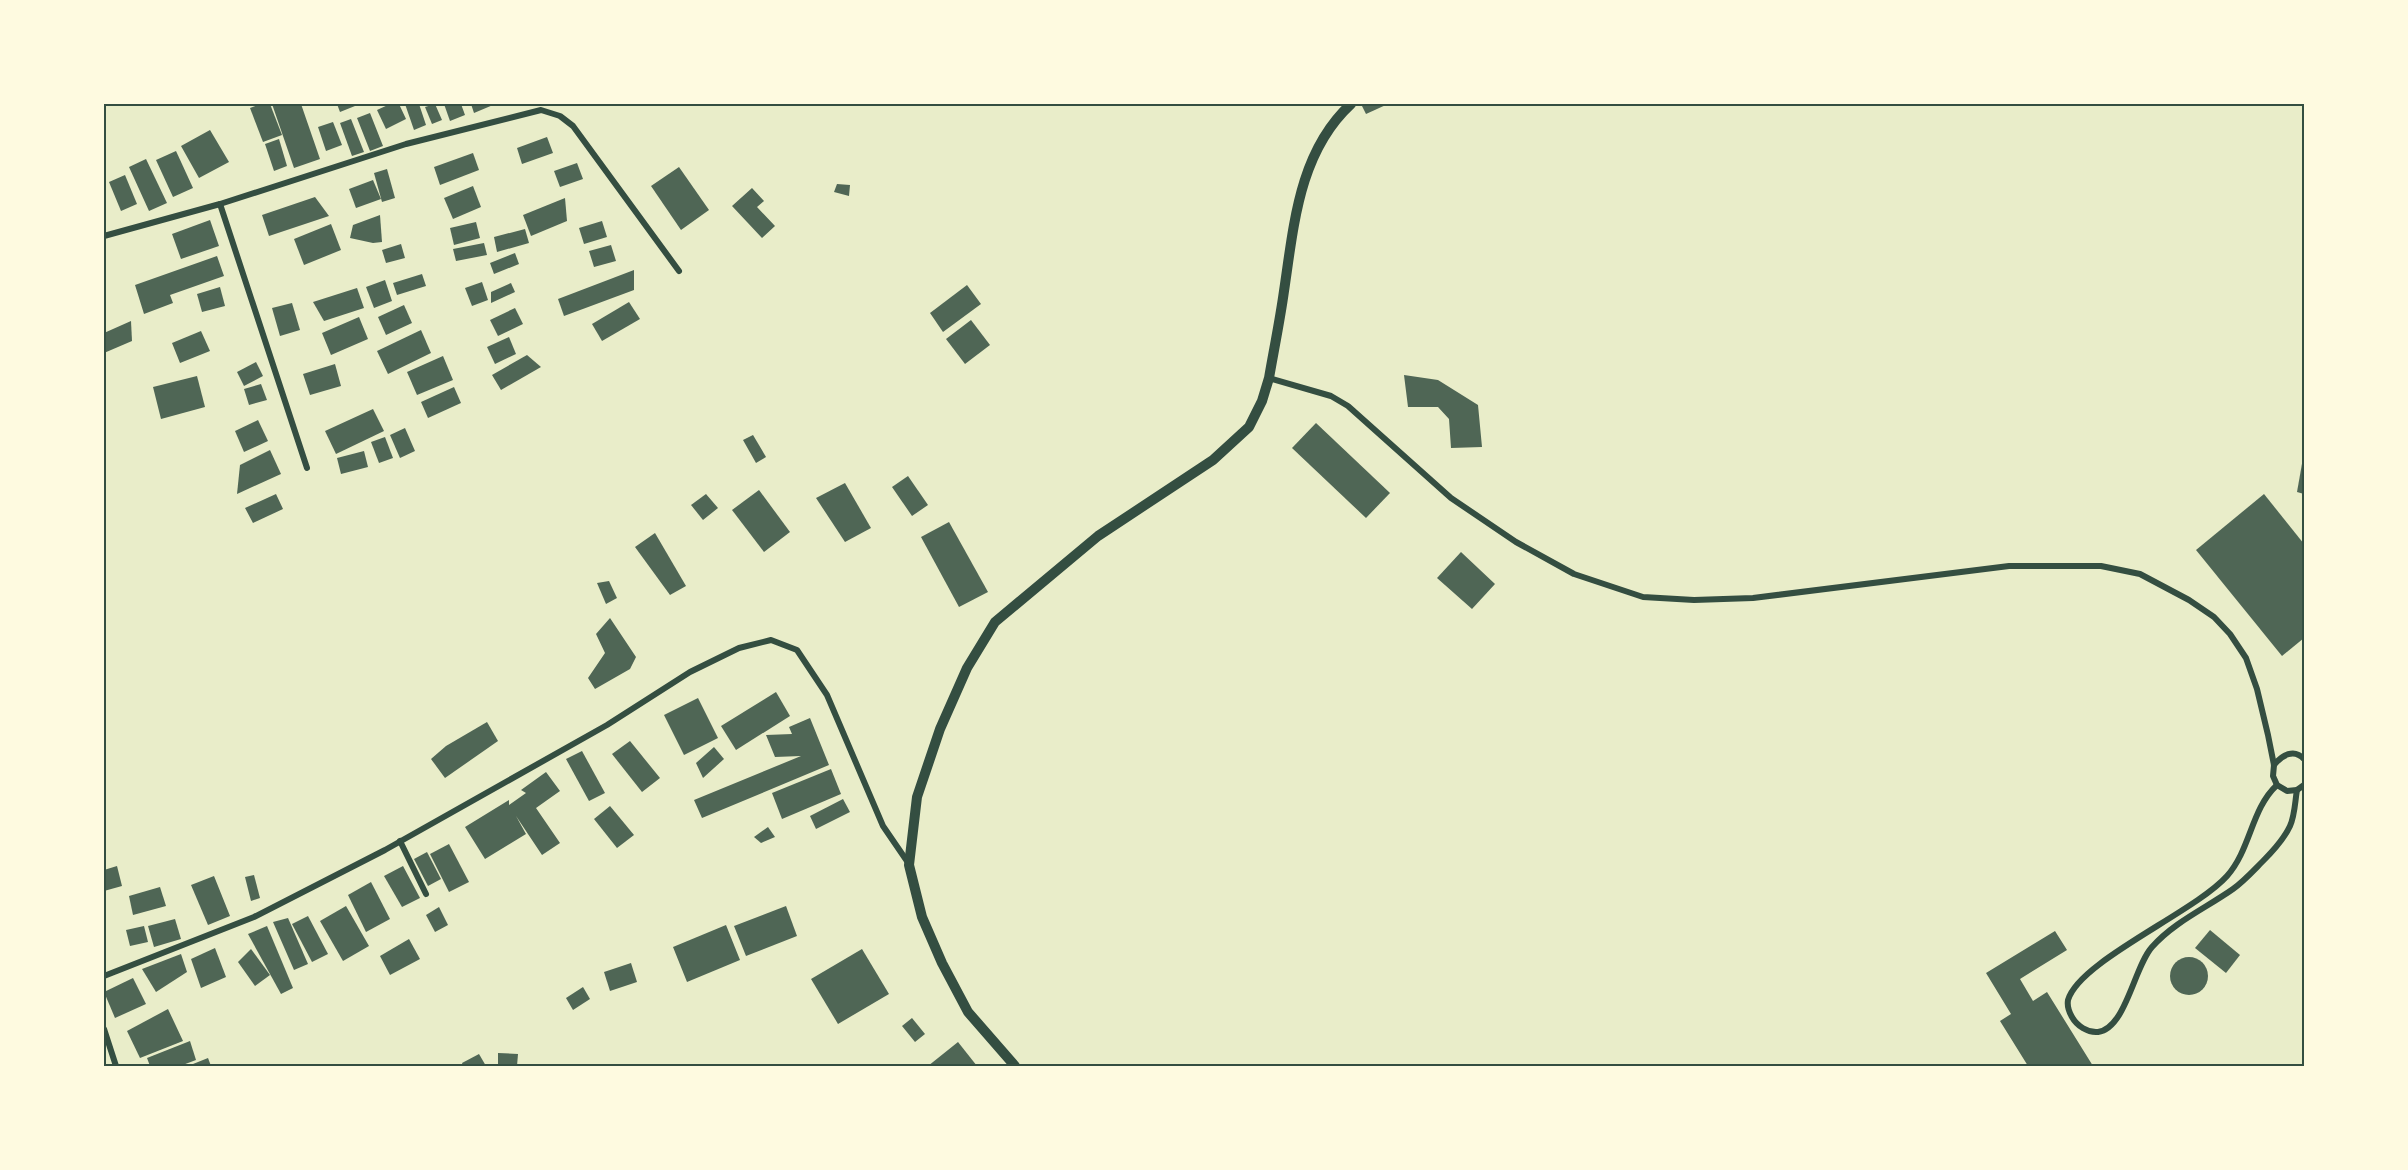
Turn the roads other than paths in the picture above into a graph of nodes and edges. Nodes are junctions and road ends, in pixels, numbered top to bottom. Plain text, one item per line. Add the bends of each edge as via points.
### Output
1 (1351, 104) edge
2 (220, 204) junction
3 (104, 236) edge
4 (679, 271) dead end
5 (1269, 378) junction
6 (307, 468) dead end
7 (2304, 759) edge
8 (2274, 765) junction
9 (2277, 785) junction
10 (2304, 785) edge
11 (2297, 790) junction
12 (400, 841) junction
13 (909, 865) junction
14 (426, 894) dead end
15 (104, 976) edge
16 (104, 1029) edge
17 (116, 1066) edge
18 (1015, 1066) edge

1 - 5 street via 1327,130 1305,178 1294,219
2 - 3 street
2 - 4 street via 406,144 541,110 560,116 573,126
2 - 6 street
5 - 8 street via 1331,396 1348,406 1451,498 1536,554 1574,574 1643,597 1754,598 2009,566 2101,566 2140,574 2189,600 2230,634 2246,658 2257,688
5 - 13 street via 1249,427 1213,460 1098,536 995,622 967,668 940,729 917,797
7 - 8 street via 2290,753
8 - 9 street via 2272,776
9 - 11 street via 2287,791
9 - 11 street via 2264,802 2242,854 2227,876 2204,897 2112,954 2077,986 2067,1002 2075,1023 2097,1032 2113,1024 2142,959 2153,946 2179,923 2244,880 2282,839 2291,824
10 - 11 street
12 - 13 street via 607,725 690,672 739,648 771,640 797,650 827,695 883,826
12 - 14 street
12 - 15 street via 254,916
13 - 18 street via 922,917 942,963 968,1012
16 - 17 street

